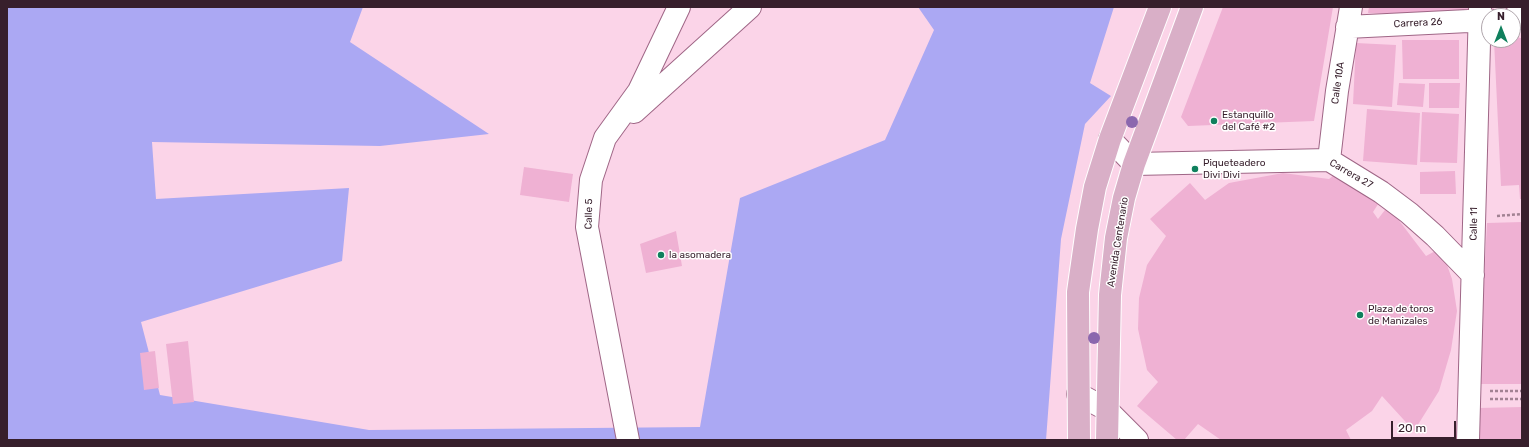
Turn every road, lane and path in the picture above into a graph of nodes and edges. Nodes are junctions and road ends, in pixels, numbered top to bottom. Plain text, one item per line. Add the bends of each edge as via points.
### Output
1 (679, 7) edge
2 (750, 7) edge
3 (1160, 7) edge
4 (1192, 7) edge
5 (1481, 16) edge
6 (1349, 17) edge
7 (1482, 48) edge
8 (605, 138) junction
9 (1110, 140) junction
10 (1329, 160) junction
11 (1134, 164) junction
12 (1474, 275) junction
13 (1522, 391) edge
14 (1078, 394) junction
15 (1469, 395) junction
16 (1522, 399) edge
17 (1106, 409) junction
18 (628, 440) edge
19 (1079, 440) edge
20 (1107, 440) edge
21 (1137, 440) edge
22 (1468, 440) edge

1 - 8 street, Calle 5 via 639,91
2 - 8 street
3 - 9 main road
4 - 11 main road, Avenida Centenario
5 - 6 street, Carrera 26
6 - 10 street, Calle 10A
7 - 12 street, Calle 11
8 - 18 street, Calle 5 via 591,180 587,227
9 - 11 street
9 - 14 main road via 1095,187 1082,260 1078,292
10 - 11 street, Carrera 27
10 - 12 street, Carrera 27 via 1381,192 1409,213
11 - 17 main road, Avenida Centenario via 1124,198 1113,263
12 - 15 street, Calle 11
13 - 15 path
14 - 17 street
14 - 19 main road
15 - 16 path
15 - 22 street, Calle 11
17 - 20 main road, Avenida Centenario
17 - 21 street

